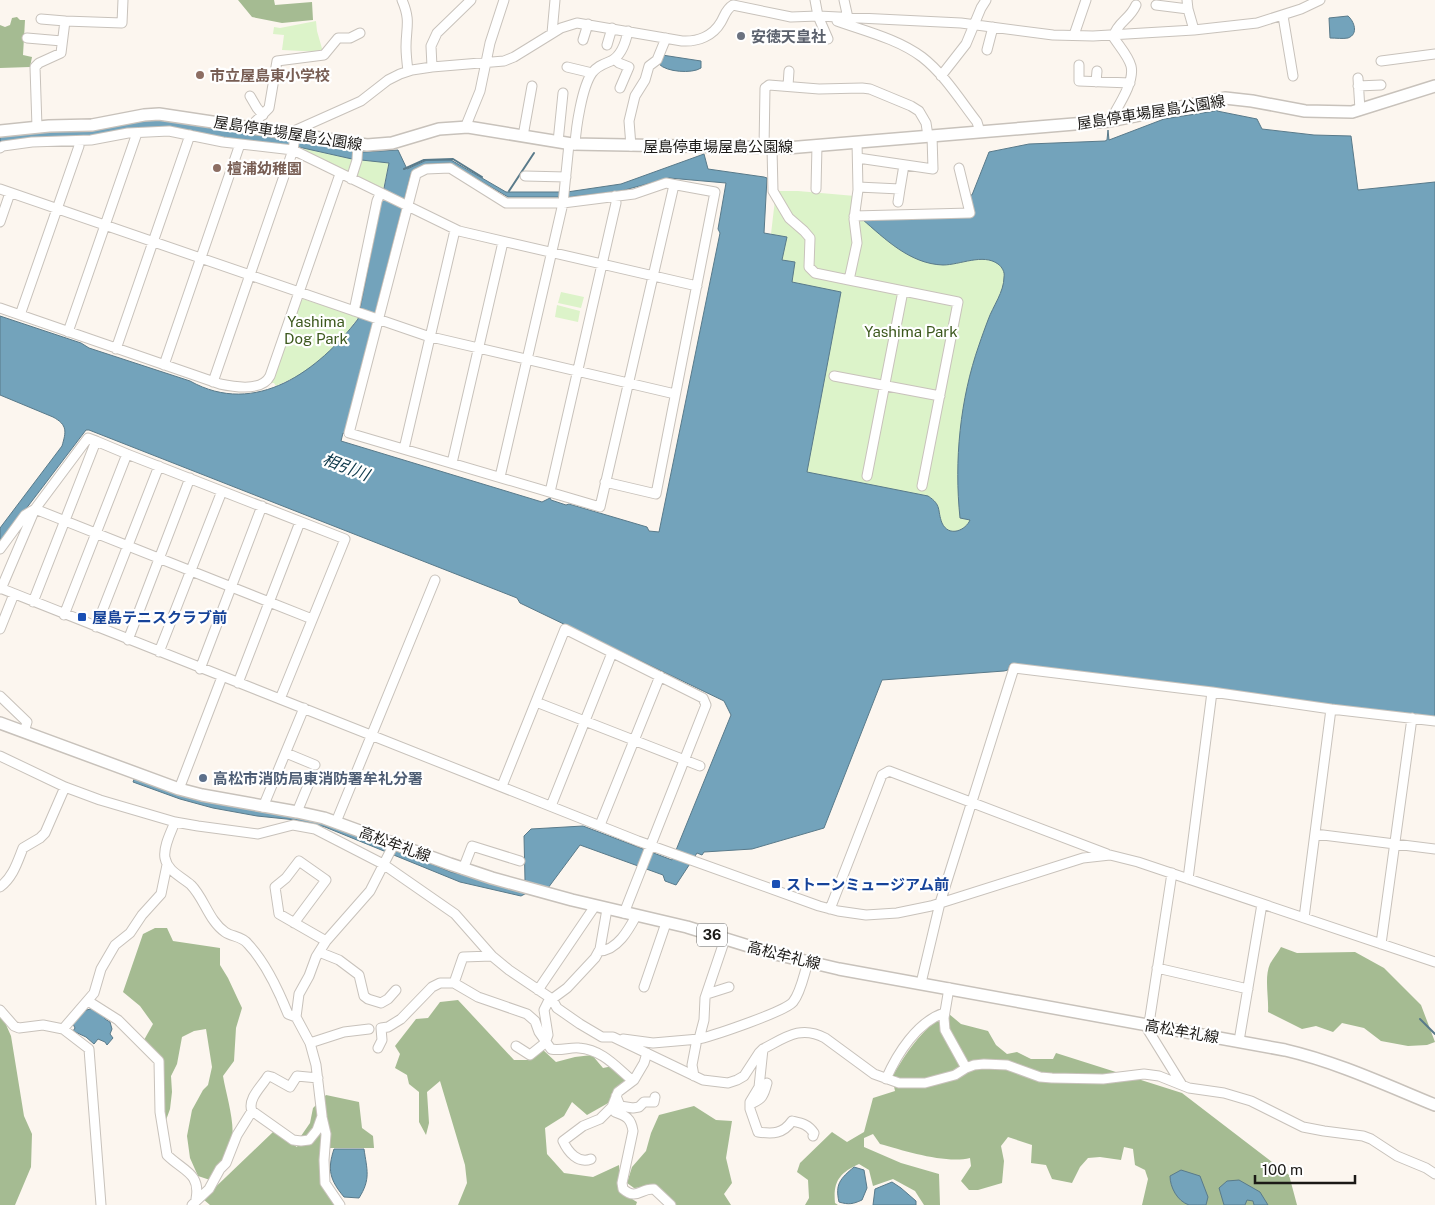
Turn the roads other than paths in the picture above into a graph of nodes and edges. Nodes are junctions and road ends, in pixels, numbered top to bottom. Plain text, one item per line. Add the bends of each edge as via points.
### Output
1 (124, 0) edge
2 (402, 0) edge
3 (471, 0) edge
4 (504, 0) edge
5 (555, 0) edge
6 (815, 0) edge
7 (844, 0) edge
8 (986, 0) edge
9 (1086, 0) edge
10 (1320, 0) edge
11 (728, 4) edge
12 (751, 4) edge
13 (1187, 4) edge
14 (1136, 5) dead end
15 (1156, 5) dead end
16 (818, 16) junction
17 (1283, 16) junction
18 (829, 18) junction
19 (848, 18) junction
20 (41, 19) dead end
21 (64, 21) junction
22 (588, 24) junction
23 (973, 25) junction
24 (994, 27) junction
25 (612, 28) junction
26 (1194, 30) junction
27 (628, 31) junction
28 (360, 33) dead end
29 (552, 34) junction
30 (1074, 35) junction
31 (1113, 35) junction
32 (27, 38) dead end
33 (666, 38) junction
34 (828, 39) dead end
35 (584, 40) dead end
36 (62, 41) junction
37 (608, 45) dead end
38 (987, 50) dead end
39 (1435, 54) edge
40 (614, 59) junction
41 (1381, 61) dead end
42 (486, 63) junction
43 (1079, 65) dead end
44 (567, 67) dead end
45 (432, 68) junction
46 (408, 71) junction
47 (789, 71) dead end
48 (1097, 71) dead end
49 (592, 73) junction
50 (941, 76) junction
51 (1294, 76) dead end
52 (1096, 82) junction
53 (1130, 84) junction
54 (1381, 85) dead end
55 (532, 86) dead end
56 (788, 86) junction
57 (620, 88) dead end
58 (1433, 88) edge
59 (563, 93) dead end
60 (250, 96) dead end
61 (1360, 110) junction
62 (263, 114) junction
63 (1110, 121) junction
64 (37, 127) junction
65 (467, 127) junction
66 (254, 128) junction
67 (0, 131) edge
68 (980, 132) junction
69 (137, 134) junction
70 (296, 134) junction
71 (190, 135) junction
72 (523, 136) junction
73 (930, 136) junction
74 (78, 140) junction
75 (857, 142) junction
76 (240, 144) junction
77 (567, 144) junction
78 (817, 145) junction
79 (631, 146) junction
80 (358, 147) junction
81 (0, 148) edge
82 (768, 148) junction
83 (293, 150) junction
84 (858, 158) junction
85 (904, 165) junction
86 (959, 168) dead end
87 (340, 174) junction
88 (525, 176) dead end
89 (566, 178) junction
90 (351, 179) junction
91 (674, 184) junction
92 (858, 187) junction
93 (0, 189) edge
94 (816, 189) dead end
95 (900, 190) junction
96 (10, 193) junction
97 (382, 194) junction
98 (615, 196) junction
99 (564, 200) junction
100 (898, 202) dead end
101 (405, 206) junction
102 (57, 209) junction
103 (854, 216) junction
104 (0, 222) edge
105 (105, 225) junction
106 (455, 230) junction
107 (153, 242) junction
108 (503, 242) junction
109 (552, 253) junction
110 (201, 258) junction
111 (602, 265) junction
112 (250, 275) junction
113 (653, 276) junction
114 (849, 280) junction
115 (697, 286) junction
116 (903, 291) junction
117 (299, 292) junction
118 (0, 308) edge
119 (356, 312) junction
120 (20, 316) junction
121 (377, 319) junction
122 (68, 332) junction
123 (430, 337) junction
124 (478, 348) junction
125 (116, 349) junction
126 (527, 360) junction
127 (164, 365) junction
128 (578, 371) junction
129 (834, 376) dead end
130 (213, 382) junction
131 (628, 383) junction
132 (885, 386) junction
133 (675, 394) junction
134 (940, 396) junction
135 (96, 442) junction
136 (404, 449) junction
137 (127, 454) junction
138 (452, 463) junction
139 (159, 466) junction
140 (867, 476) dead end
141 (500, 477) junction
142 (190, 478) junction
143 (605, 482) junction
144 (922, 486) dead end
145 (222, 491) junction
146 (550, 492) junction
147 (262, 506) junction
148 (35, 509) junction
149 (65, 521) junction
150 (300, 522) junction
151 (96, 533) junction
152 (128, 546) junction
153 (0, 549) edge
154 (160, 558) junction
155 (190, 571) junction
156 (435, 580) dead end
157 (231, 586) junction
158 (1, 589) edge
159 (14, 594) junction
160 (270, 601) junction
161 (33, 602) junction
162 (64, 615) junction
163 (312, 619) junction
164 (96, 627) junction
165 (0, 629) edge
166 (128, 640) junction
167 (159, 652) junction
168 (612, 653) junction
169 (200, 668) junction
170 (660, 676) junction
171 (222, 677) junction
172 (238, 683) junction
173 (1212, 692) junction
174 (0, 696) edge
175 (280, 699) junction
176 (536, 702) junction
177 (304, 708) junction
178 (1331, 709) junction
179 (1412, 718) junction
180 (585, 721) junction
181 (1435, 721) edge
182 (0, 724) edge
183 (24, 732) junction
184 (372, 734) junction
185 (635, 740) junction
186 (286, 753) junction
187 (0, 756) edge
188 (684, 760) junction
189 (315, 765) dead end
190 (700, 766) dead end
191 (309, 783) dead end
192 (502, 786) junction
193 (65, 787) junction
194 (179, 789) junction
195 (971, 803) junction
196 (551, 806) junction
197 (264, 807) junction
198 (297, 812) junction
199 (175, 822) junction
200 (336, 822) junction
201 (600, 826) junction
202 (1315, 834) junction
203 (394, 844) junction
204 (1394, 844) junction
205 (649, 847) junction
206 (1435, 850) edge
207 (1110, 855) junction
208 (520, 861) dead end
209 (383, 864) junction
210 (167, 865) junction
211 (463, 868) junction
212 (1172, 873) junction
213 (1188, 879) junction
214 (0, 887) edge
215 (940, 904) junction
216 (1262, 904) junction
217 (594, 906) junction
218 (607, 909) junction
219 (830, 909) junction
220 (624, 913) junction
221 (636, 916) junction
222 (1304, 918) junction
223 (294, 923) junction
224 (666, 923) junction
225 (726, 939) junction
226 (326, 941) junction
227 (1381, 944) junction
228 (599, 950) junction
229 (319, 952) junction
230 (492, 956) junction
231 (808, 962) junction
232 (1435, 962) edge
233 (1158, 968) junction
234 (454, 983) junction
235 (921, 984) junction
236 (729, 986) dead end
237 (644, 987) dead end
238 (949, 988) junction
239 (396, 990) dead end
240 (538, 990) junction
241 (1248, 990) junction
242 (707, 994) junction
243 (552, 1000) junction
244 (88, 1001) junction
245 (0, 1010) edge
246 (944, 1013) junction
247 (296, 1017) junction
248 (1149, 1025) junction
249 (63, 1029) junction
250 (369, 1029) dead end
251 (613, 1037) junction
252 (698, 1039) junction
253 (1239, 1041) junction
254 (545, 1042) junction
255 (310, 1043) junction
256 (516, 1046) dead end
257 (378, 1048) dead end
258 (763, 1049) junction
259 (647, 1053) junction
260 (966, 1068) junction
261 (694, 1076) junction
262 (318, 1078) junction
263 (886, 1079) junction
264 (632, 1081) junction
265 (767, 1083) dead end
266 (1182, 1085) junction
267 (616, 1096) junction
268 (655, 1097) dead end
269 (750, 1104) junction
270 (1435, 1105) edge
271 (612, 1107) junction
272 (252, 1111) junction
273 (322, 1116) junction
274 (812, 1136) dead end
275 (591, 1160) dead end
276 (1435, 1174) edge
277 (194, 1202) edge
278 (101, 1205) edge
279 (340, 1205) edge
280 (672, 1205) edge

1 - 21 street via 122,23
2 - 46 street via 408,19
3 - 45 street via 437,34 431,46
4 - 42 street
5 - 29 street
6 - 16 street
7 - 19 street
8 - 23 street
9 - 30 street
10 - 17 street
11 - 12 street
11 - 33 street via 715,30 705,37 688,42
12 - 16 street via 791,17
13 - 15 street
13 - 26 street
14 - 31 street
16 - 18 street
16 - 34 street
17 - 26 street via 1257,23
17 - 51 street
18 - 19 street
18 - 50 street via 903,46
19 - 23 street
20 - 21 street
21 - 36 street
22 - 25 street
22 - 29 street via 571,24
22 - 35 street
23 - 24 street
23 - 50 street via 966,44
24 - 30 street
24 - 38 street
25 - 27 street
25 - 37 street
26 - 31 street
27 - 33 street
27 - 40 street via 622,50
28 - 62 street via 350,38 338,38 324,54 277,60 269,108
29 - 42 street via 509,60
30 - 31 street
31 - 53 street via 1130,65
32 - 36 street
33 - 79 street via 635,96 629,121
36 - 64 street via 61,53 35,67
39 - 41 street
40 - 49 street
40 - 57 street via 629,67
42 - 45 street
42 - 65 street via 480,92
43 - 52 street via 1078,85
44 - 49 street
45 - 46 street
46 - 70 street via 388,80 361,101 296,130
47 - 56 street
48 - 52 street
49 - 77 street
50 - 68 street via 977,122
52 - 53 street
53 - 63 street
54 - 61 street via 1358,82
55 - 72 street
56 - 73 street via 870,90 919,111
56 - 82 street via 768,85 766,88
58 - 61 main road, 屋島停車場屋島公園線
59 - 77 street
60 - 62 street
61 - 63 main road, 屋島停車場屋島公園線 via 1305,111 1225,98
62 - 66 street
63 - 68 main road, 屋島停車場屋島公園線
64 - 66 main road, 屋島停車場屋島公園線 via 92,125 159,114
64 - 67 main road, 屋島停車場屋島公園線
65 - 72 main road, 屋島停車場屋島公園線
65 - 80 main road, 屋島停車場屋島公園線 via 439,129 392,143
66 - 70 main road, 屋島停車場屋島公園線
68 - 73 main road, 屋島停車場屋島公園線
69 - 71 street via 168,131
69 - 74 street
69 - 105 street
70 - 80 main road, 屋島停車場屋島公園線
70 - 83 street
71 - 76 street
71 - 107 street
72 - 77 main road, 屋島停車場屋島公園線
73 - 75 main road, 屋島停車場屋島公園線
73 - 85 street via 933,169
74 - 81 street via 32,142
74 - 102 street
75 - 78 main road, 屋島停車場屋島公園線
75 - 84 street
76 - 83 street
76 - 110 street
77 - 79 main road, 屋島停車場屋島公園線
77 - 89 street
78 - 82 main road, 屋島停車場屋島公園線
78 - 94 street
79 - 82 main road, 屋島停車場屋島公園線
80 - 90 street
82 - 114 street via 773,191 790,218 810,238 809,267 815,273
83 - 87 street
83 - 112 street
84 - 85 street
84 - 92 street
85 - 95 street
86 - 103 street via 970,213
87 - 90 street
87 - 117 street
88 - 89 street via 538,173
89 - 99 street
90 - 97 street
91 - 98 street via 666,183
91 - 113 street
91 - 115 street via 715,192
92 - 95 street
92 - 103 street
93 - 96 street
95 - 100 street
96 - 102 street
96 - 104 street
97 - 101 street
97 - 119 street via 377,201
98 - 99 street
98 - 111 street
99 - 101 street via 506,203 450,168 426,169 416,174
99 - 109 street
101 - 106 street
101 - 121 street
102 - 105 street
102 - 120 street
103 - 114 street via 857,243
105 - 107 street
105 - 122 street
106 - 108 street
106 - 123 street
107 - 110 street
107 - 125 street
108 - 109 street
108 - 124 street
109 - 111 street
109 - 126 street
110 - 112 street
110 - 127 street
111 - 113 street
111 - 128 street
112 - 117 street
112 - 130 street
113 - 115 street
113 - 131 street
114 - 116 street
115 - 133 street
116 - 132 street
116 - 134 street via 958,302
117 - 119 street
117 - 130 street via 269,379 246,388
118 - 120 street
119 - 121 street
120 - 122 street
121 - 123 street
121 - 136 street via 349,433
122 - 125 street
123 - 124 street
123 - 136 street
124 - 126 street
124 - 138 street
125 - 127 street
126 - 128 street
126 - 141 street
127 - 130 street
128 - 131 street
128 - 146 street
129 - 132 street
131 - 133 street
131 - 143 street
132 - 134 street
132 - 140 street
133 - 143 street via 656,494
134 - 144 street
135 - 137 street
135 - 148 street via 88,438
135 - 149 street
136 - 138 street
137 - 139 street
137 - 151 street
138 - 141 street
139 - 142 street
139 - 152 street
141 - 146 street
142 - 145 street
142 - 154 street
143 - 146 street via 600,507
145 - 147 street
145 - 155 street
147 - 150 street
147 - 157 street
148 - 149 street
148 - 153 street via 25,515
148 - 158 street
149 - 151 street
149 - 161 street
150 - 160 street
150 - 163 street via 345,539
151 - 152 street
151 - 162 street
152 - 154 street
152 - 164 street
154 - 155 street
154 - 166 street
155 - 157 street
155 - 167 street
156 - 184 street
157 - 160 street
157 - 169 street
158 - 159 street
159 - 161 street
159 - 165 street
160 - 163 street
160 - 172 street
161 - 162 street
162 - 164 street
163 - 175 street
164 - 166 street
166 - 167 street
167 - 169 street
168 - 170 street
168 - 176 street via 564,629
168 - 180 street
169 - 171 street
170 - 185 street
170 - 188 street via 703,698 706,705
171 - 172 street
171 - 194 street
172 - 175 street
173 - 178 street
173 - 195 street via 1014,668
173 - 213 street
174 - 183 street via 27,722
175 - 177 street
176 - 180 street
176 - 192 street
177 - 184 street
177 - 186 street
178 - 179 street
178 - 202 street
179 - 181 street
179 - 204 street
180 - 185 street
180 - 196 street
182 - 183 main road, 高松牟礼線 / 36
183 - 194 main road, 高松牟礼線 / 36
184 - 192 street
184 - 200 street
185 - 188 street
185 - 201 street
186 - 189 street
186 - 197 street
187 - 193 street
188 - 190 street
188 - 205 street
191 - 198 street
192 - 196 street
193 - 199 street
193 - 214 street via 45,833 23,848 13,874
194 - 197 main road, 高松牟礼線 / 36
195 - 207 street
195 - 215 street
195 - 219 street via 889,771 882,775
196 - 201 street
197 - 198 main road, 高松牟礼線 / 36
198 - 200 main road, 高松牟礼線 / 36
199 - 209 street via 258,834 281,827 304,826
199 - 210 street via 166,845 164,856
200 - 203 main road, 高松牟礼線 / 36
201 - 205 street
202 - 204 street
202 - 222 street
203 - 209 street
203 - 211 main road, 高松牟礼線 / 36
204 - 206 street
204 - 227 street
205 - 219 street
205 - 220 street
207 - 212 street
207 - 215 street via 1069,862
208 - 211 street via 472,846
209 - 226 street via 370,891
209 - 230 street via 455,914
210 - 244 street via 161,894 130,933 116,945
210 - 247 street via 191,886 225,932 248,943 270,974 288,1014
211 - 217 main road, 高松牟礼線 / 36
212 - 213 street
212 - 233 street
213 - 216 street
215 - 219 street via 866,915
215 - 235 street
216 - 222 street
216 - 241 street
217 - 218 main road, 高松牟礼線 / 36
217 - 240 street
218 - 220 main road, 高松牟礼線 / 36
218 - 228 street
220 - 221 main road, 高松牟礼線 / 36
221 - 224 main road, 高松牟礼線 / 36
221 - 228 street via 615,944 604,951
222 - 227 street
223 - 223 street via 279,914 274,887 299,861 326,880
223 - 226 street
224 - 225 main road, 高松牟礼線 / 36
224 - 237 street
225 - 231 main road, 高松牟礼線 / 36
225 - 242 street
226 - 229 street
227 - 232 street
228 - 243 street via 587,968
229 - 239 street via 339,960 359,976 364,996 368,999 381,1002
229 - 247 street via 299,994
230 - 234 street via 464,957
230 - 240 street
231 - 235 main road, 高松牟礼線 / 36
231 - 252 street via 797,996 791,1004
233 - 241 street
233 - 248 street
234 - 254 street via 478,996 527,1014 535,1021
234 - 257 street via 440,983 432,987 401,1019 381,1028 382,1040
235 - 238 main road, 高松牟礼線 / 36
236 - 242 street
238 - 246 street
238 - 248 main road, 高松牟礼線 / 36
240 - 243 street
241 - 253 street
242 - 252 street
243 - 251 street via 557,1008 580,1024 602,1036
243 - 254 street via 544,1010 548,1035
244 - 249 street
244 - 277 street via 118,1020 159,1061 160,1112 167,1155 192,1174 195,1180
245 - 249 street via 19,1028 43,1025
246 - 260 street via 945,1030
246 - 263 street via 920,1028 896,1058
247 - 255 street
248 - 253 main road, 高松牟礼線 / 36
248 - 266 street via 1148,1030
249 - 278 street via 89,1049
250 - 255 street via 344,1032
251 - 252 street via 654,1043
251 - 259 street
252 - 261 street via 692,1064
253 - 270 main road, 高松牟礼線 / 36 via 1312,1056
254 - 256 street via 530,1055
254 - 264 street via 551,1049 560,1051 590,1049 614,1063
255 - 262 street
258 - 261 street via 744,1076 737,1080 728,1083
258 - 263 street via 796,1033 812,1032
258 - 269 street via 759,1087
259 - 261 street
259 - 264 street
260 - 263 street via 955,1075 925,1083 899,1083
260 - 266 street via 984,1064 1007,1065 1040,1077 1068,1078 1103,1079 1144,1074
262 - 272 street via 297,1076 290,1087 268,1076 252,1100
262 - 273 street
264 - 267 street
265 - 269 street via 763,1096
266 - 276 street via 1251,1101 1303,1127 1363,1136
267 - 268 street via 620,1106 633,1108 639,1108 644,1102 654,1102
267 - 271 street
269 - 274 street via 758,1132 779,1133 792,1121 811,1128
271 - 275 street via 600,1120 583,1126 563,1141 576,1158
271 - 280 street via 614,1112 632,1122 623,1189 634,1195 648,1188 654,1189
272 - 273 street via 293,1140 301,1141 309,1140
272 - 277 street via 209,1189
273 - 279 street via 326,1134 325,1183

